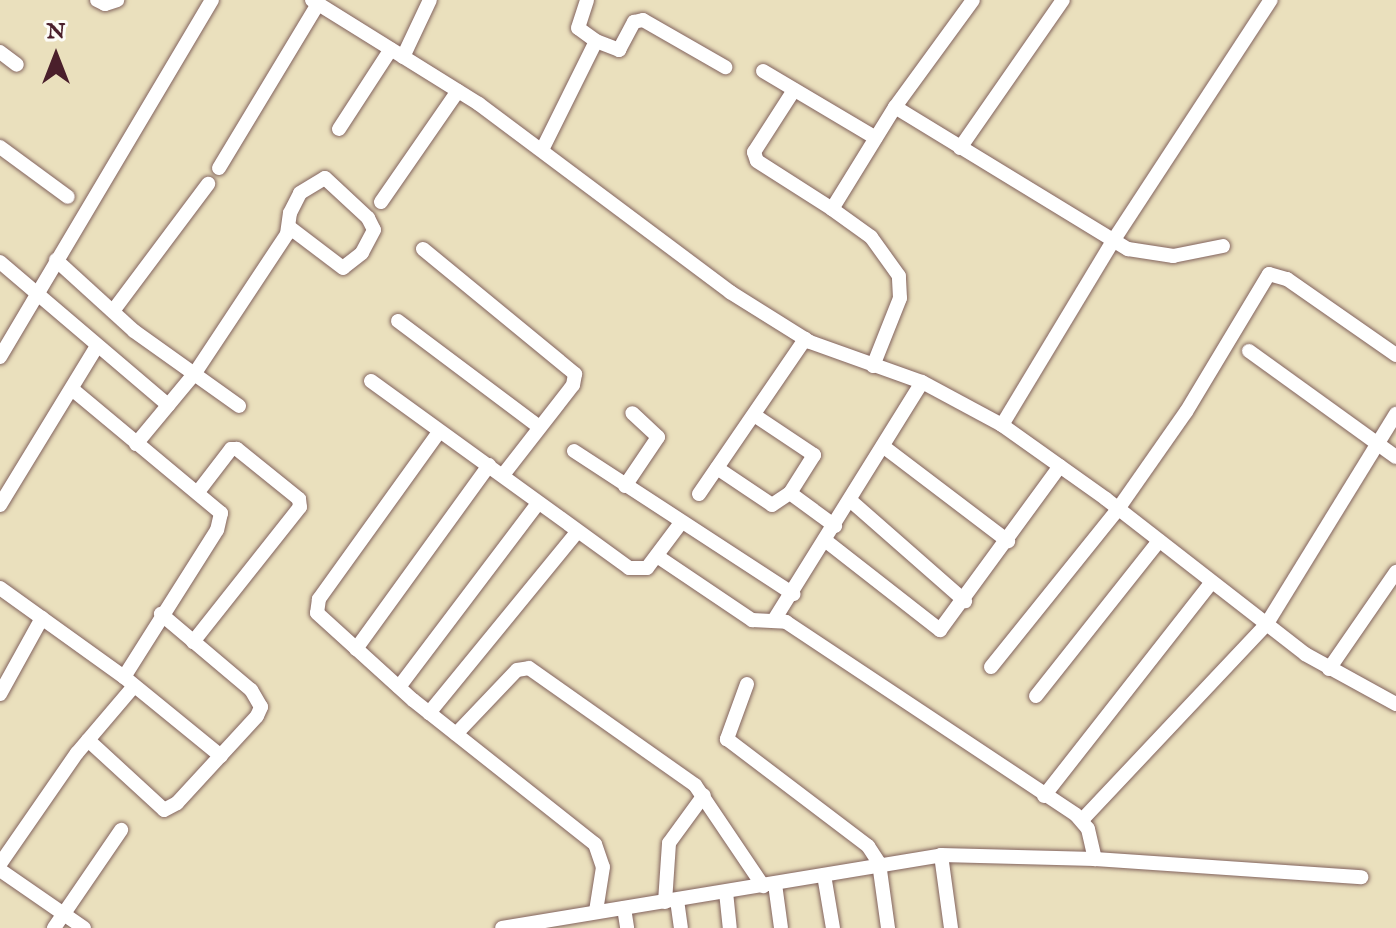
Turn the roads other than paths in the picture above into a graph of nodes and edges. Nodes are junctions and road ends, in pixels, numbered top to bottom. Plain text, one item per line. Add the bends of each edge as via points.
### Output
1 (97, 0) edge
2 (117, 0) edge
3 (212, 0) edge
4 (430, 0) edge
5 (587, 0) edge
6 (973, 0) edge
7 (1063, 0) edge
8 (1271, 0) edge
9 (315, 2) edge
10 (596, 41) junction
11 (0, 52) edge
12 (397, 53) junction
13 (17, 65) dead end
14 (725, 67) dead end
15 (763, 71) dead end
16 (794, 90) junction
17 (458, 91) junction
18 (895, 107) junction
19 (339, 129) dead end
20 (876, 138) junction
21 (0, 147) edge
22 (543, 148) junction
23 (960, 148) junction
24 (219, 168) dead end
25 (208, 184) dead end
26 (68, 197) dead end
27 (381, 202) dead end
28 (832, 209) junction
29 (289, 227) junction
30 (1113, 241) junction
31 (1223, 246) dead end
32 (423, 249) dead end
33 (56, 260) junction
34 (0, 262) edge
35 (37, 293) junction
36 (113, 311) junction
37 (398, 321) dead end
38 (805, 339) junction
39 (97, 346) junction
40 (1249, 351) dead end
41 (1396, 355) edge
42 (0, 357) edge
43 (873, 366) junction
44 (195, 373) junction
45 (371, 381) dead end
46 (922, 382) junction
47 (72, 389) junction
48 (168, 405) junction
49 (239, 406) dead end
50 (632, 413) dead end
51 (1396, 414) edge
52 (754, 415) junction
53 (1002, 425) junction
54 (539, 427) junction
55 (439, 432) junction
56 (1376, 442) junction
57 (136, 444) junction
58 (884, 447) junction
59 (574, 451) dead end
60 (1396, 457) edge
61 (489, 465) junction
62 (1060, 466) junction
63 (717, 468) junction
64 (503, 475) junction
65 (625, 486) junction
66 (198, 492) junction
67 (790, 493) junction
68 (699, 494) dead end
69 (851, 501) junction
70 (538, 503) junction
71 (0, 505) edge
72 (1118, 509) junction
73 (680, 524) junction
74 (835, 526) junction
75 (577, 532) junction
76 (826, 541) junction
77 (1008, 541) junction
78 (1159, 541) junction
79 (657, 556) junction
80 (1396, 572) edge
81 (1211, 583) junction
82 (0, 588) edge
83 (793, 594) junction
84 (965, 601) junction
85 (161, 614) junction
86 (42, 618) junction
87 (774, 620) junction
88 (1266, 625) junction
89 (193, 642) junction
90 (356, 649) junction
91 (991, 667) dead end
92 (1329, 669) junction
93 (129, 682) junction
94 (747, 684) dead end
95 (399, 687) junction
96 (0, 694) edge
97 (1036, 696) dead end
98 (1396, 704) edge
99 (429, 713) junction
100 (456, 734) junction
101 (88, 740) junction
102 (221, 756) junction
103 (704, 795) junction
104 (1044, 796) junction
105 (1082, 820) junction
106 (121, 830) dead end
107 (941, 855) junction
108 (1095, 859) junction
109 (879, 863) junction
110 (0, 867) edge
111 (824, 875) junction
112 (1361, 877) dead end
113 (769, 885) junction
114 (726, 892) junction
115 (671, 901) junction
116 (624, 908) junction
117 (596, 911) junction
118 (64, 914) junction
119 (572, 922) edge
120 (512, 927) edge
121 (54, 928) edge
122 (84, 928) edge
123 (627, 928) edge
124 (681, 928) edge
125 (730, 928) edge
126 (781, 928) edge
127 (833, 928) edge
128 (888, 928) edge
129 (951, 928) edge

1 - 2 street
3 - 33 street
4 - 12 street
5 - 10 street via 578,28
6 - 18 street
7 - 23 street
8 - 30 street
9 - 12 street
9 - 24 street
10 - 14 street via 619,50 634,22 643,20
10 - 22 street
11 - 13 street
12 - 17 street
12 - 19 street
15 - 16 street
16 - 20 street
16 - 28 street via 754,152 757,161
17 - 22 street
17 - 27 street
18 - 20 street
18 - 23 street
20 - 28 street
21 - 26 street
22 - 38 street via 730,292
23 - 30 street
25 - 36 street
28 - 43 street via 871,237 899,276 900,298
29 - 29 street via 343,268 362,253 374,230 325,178 318,178 294,202
29 - 44 street
30 - 31 street via 1148,255
30 - 53 street
32 - 54 street via 575,374 573,385
33 - 35 street
33 - 36 street
34 - 35 street
35 - 39 street
35 - 42 street
36 - 44 street
37 - 54 street
38 - 43 street
38 - 52 street
39 - 47 street
39 - 48 street
40 - 56 street
41 - 72 street via 1287,279 1269,274 1186,412
43 - 46 street
44 - 48 street
44 - 49 street
45 - 55 street
46 - 53 street
46 - 58 street
47 - 57 street
47 - 71 street
48 - 57 street
50 - 65 street via 658,437
51 - 56 street
52 - 63 street
52 - 67 street via 814,455
53 - 62 street
54 - 64 street
55 - 61 street
55 - 90 street via 316,607
56 - 60 street
56 - 88 street
57 - 66 street
58 - 69 street
58 - 77 street
59 - 65 street
61 - 64 street
61 - 90 street
62 - 72 street
62 - 77 street
63 - 67 street via 772,505
63 - 68 street
64 - 70 street
65 - 73 street
66 - 85 street via 216,506 221,521
66 - 89 street via 231,449 237,449 299,499 300,507
67 - 74 street
69 - 74 street
69 - 84 street
70 - 75 street
70 - 95 street
72 - 78 street
72 - 91 street
73 - 79 street
73 - 83 street
74 - 76 street
75 - 79 street via 636,572
75 - 99 street
76 - 83 street
76 - 84 street via 936,630 944,628
77 - 84 street
78 - 81 street
78 - 97 street
79 - 87 street via 752,620
80 - 92 street
81 - 88 street
81 - 104 street
82 - 86 street
83 - 87 street
85 - 89 street
85 - 93 street
86 - 93 street
86 - 96 street
87 - 104 street via 791,625
88 - 92 street
88 - 105 street
89 - 102 street via 251,690 261,707
90 - 95 street
92 - 98 street
93 - 101 street
93 - 102 street
94 - 109 street via 726,732 731,745 861,839
95 - 99 street
99 - 100 street
100 - 103 street via 517,670 529,668
100 - 117 street via 595,844 603,867
101 - 102 street via 164,810
101 - 110 street
103 - 113 street
103 - 115 street via 669,843
104 - 105 street
105 - 108 street
106 - 118 street
107 - 108 street
107 - 109 street
107 - 129 street
108 - 112 street
109 - 111 street
109 - 128 street
110 - 118 street
111 - 113 street
111 - 127 street
113 - 114 street
113 - 126 street
114 - 115 street
114 - 125 street
115 - 116 street
115 - 124 street
116 - 117 street
116 - 123 street
117 - 119 street
118 - 121 street
118 - 122 street
119 - 120 street

